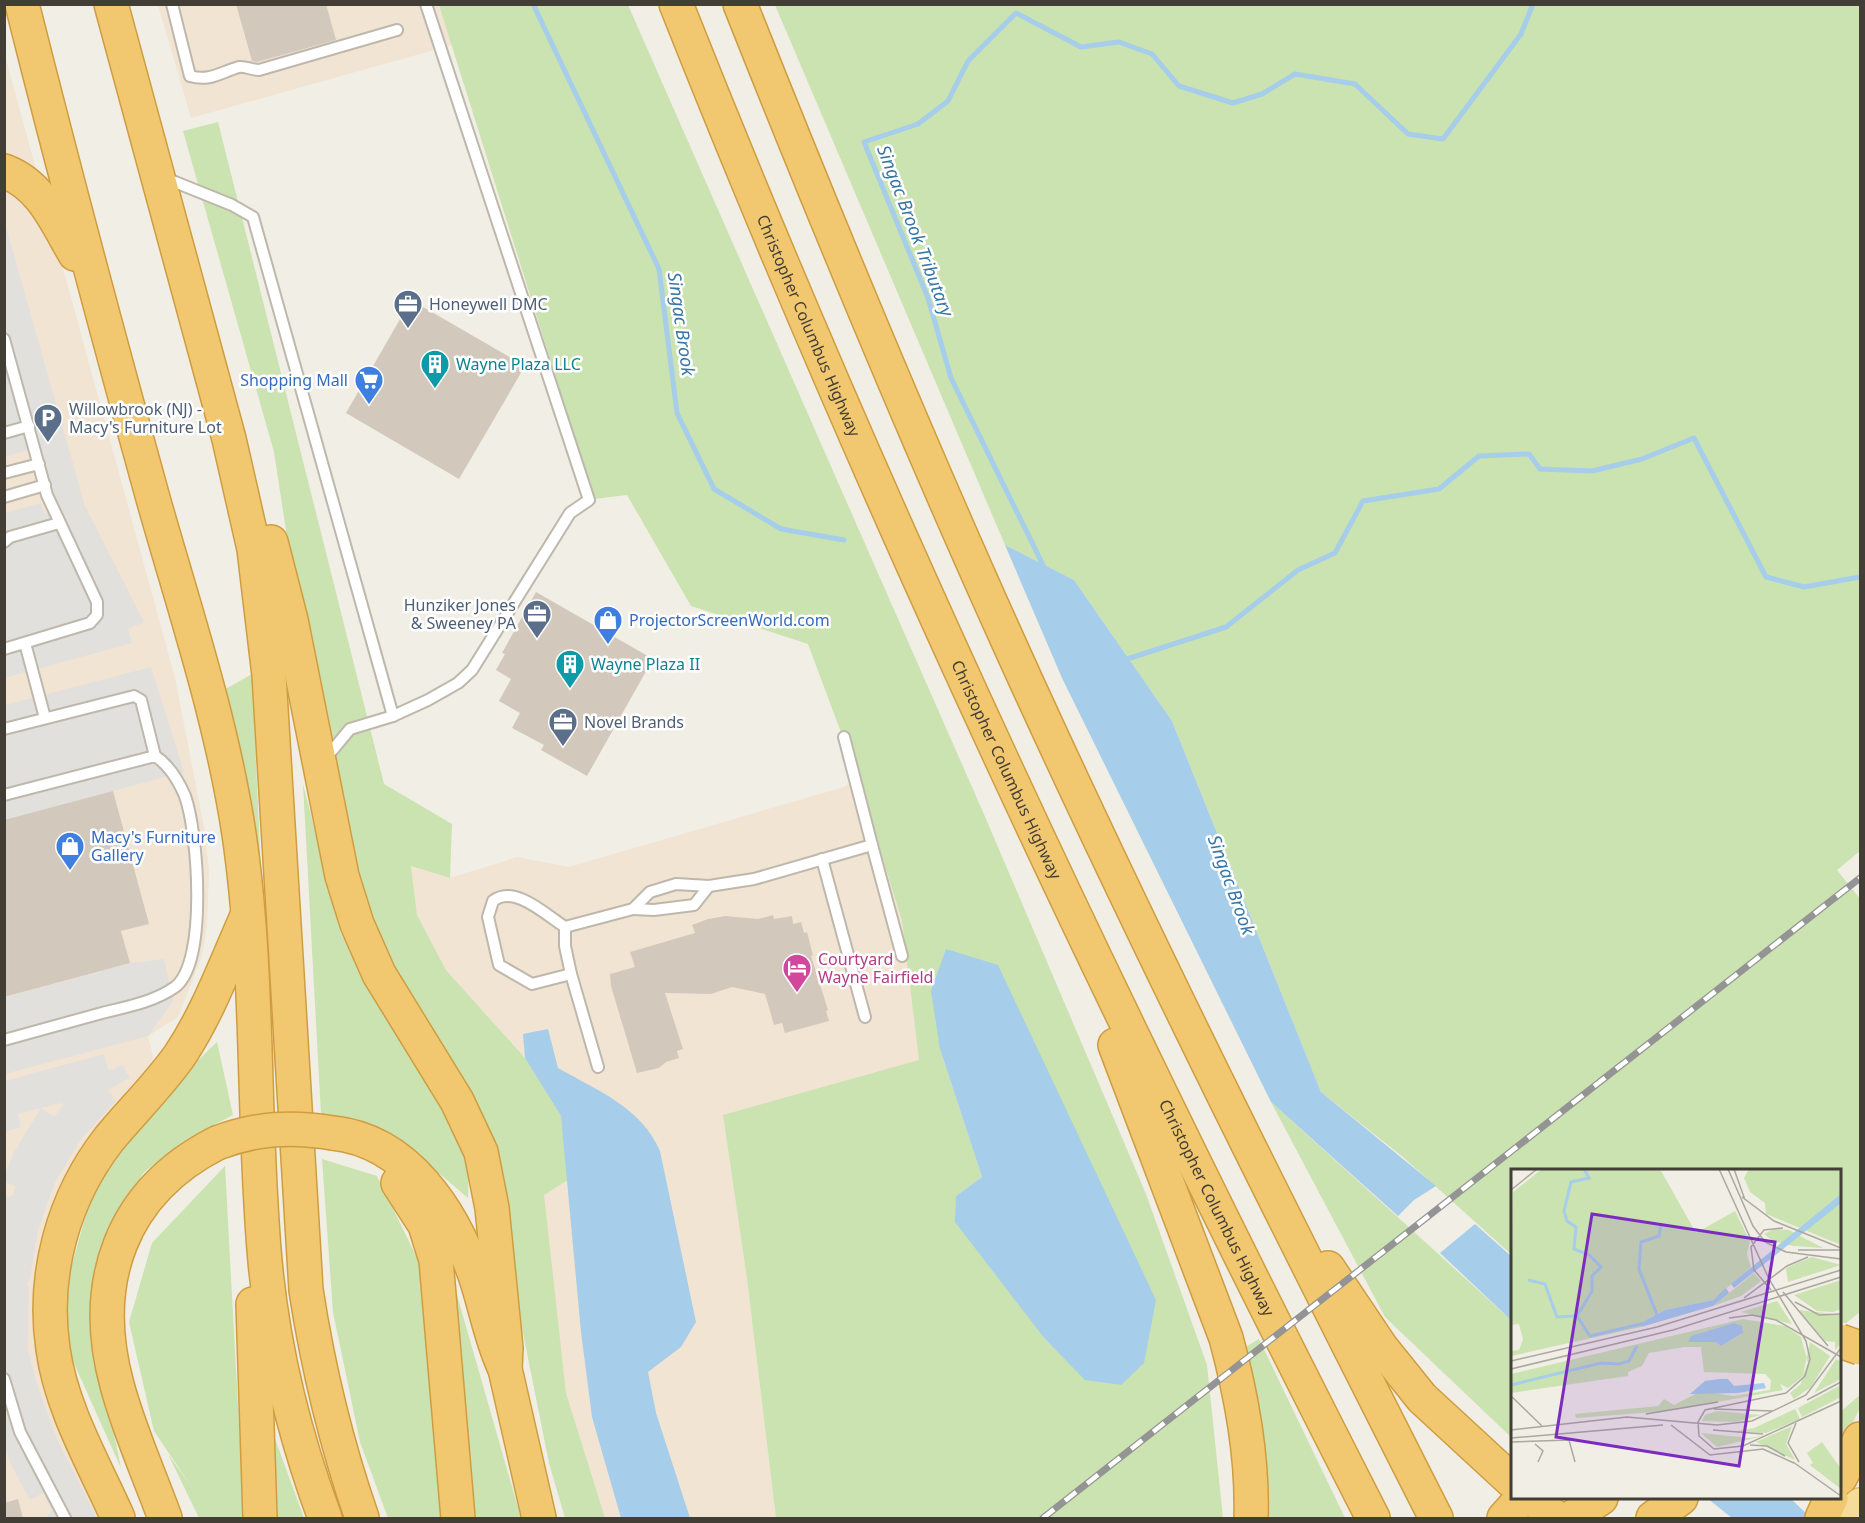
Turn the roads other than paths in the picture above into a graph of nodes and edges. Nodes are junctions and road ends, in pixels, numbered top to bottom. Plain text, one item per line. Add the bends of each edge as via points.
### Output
1 (22, 4) edge
2 (111, 4) edge
3 (172, 4) edge
4 (426, 4) edge
5 (676, 4) edge
6 (740, 4) edge
7 (397, 30) dead end
8 (4, 171) edge
9 (157, 175) junction
10 (94, 286) junction
11 (4, 339) edge
12 (28, 426) junction
13 (4, 433) edge
14 (229, 439) junction
15 (39, 464) junction
16 (4, 473) edge
17 (45, 485) junction
18 (4, 497) edge
19 (59, 523) junction
20 (4, 542) edge
21 (25, 643) junction
22 (4, 649) edge
23 (393, 716) junction
24 (45, 718) junction
25 (4, 729) edge
26 (844, 737) dead end
27 (155, 756) junction
28 (320, 766) junction
29 (4, 795) edge
30 (1024, 811) junction
31 (872, 845) junction
32 (822, 859) junction
33 (709, 886) junction
34 (633, 909) junction
35 (248, 913) junction
36 (565, 927) junction
37 (902, 956) dead end
38 (571, 974) junction
39 (865, 1017) dead end
40 (4, 1040) edge
41 (598, 1067) dead end
42 (333, 1132) junction
43 (1258, 1167) junction
44 (265, 1264) junction
45 (1841, 1341) edge
46 (1860, 1346) edge
47 (1841, 1358) edge
48 (505, 1369) junction
49 (4, 1379) edge
50 (1860, 1439) edge
51 (1841, 1474) edge
52 (1511, 1480) edge
53 (1520, 1499) edge
54 (1534, 1499) edge
55 (1599, 1499) edge
56 (1830, 1499) edge
57 (1860, 1505) edge
58 (65, 1518) edge
59 (118, 1518) edge
60 (165, 1518) edge
61 (260, 1518) edge
62 (325, 1518) edge
63 (362, 1518) edge
64 (458, 1518) edge
65 (539, 1518) edge
66 (1251, 1518) edge
67 (1373, 1518) edge
68 (1436, 1518) edge
69 (1504, 1518) edge
70 (1556, 1518) edge
71 (1570, 1518) edge
72 (1822, 1518) edge
73 (1856, 1518) edge

1 - 10 highway
2 - 9 highway
3 - 7 lane via 190,76 207,79 241,66 259,70
4 - 23 lane via 589,500 570,513 472,670 443,693
5 - 30 highway, Christopher Columbus Highway via 807,325
6 - 43 highway via 908,413 993,608 1144,935
8 - 10 highway via 24,180 41,196
9 - 14 highway
9 - 23 lane via 253,217
10 - 35 highway via 218,735 238,832
11 - 12 lane
12 - 13 lane
12 - 15 lane
14 - 28 highway via 249,456 291,620
14 - 63 highway via 254,549 264,623 306,1290 334,1430
15 - 16 lane
15 - 17 lane
17 - 18 lane
17 - 19 lane
19 - 20 lane
19 - 21 lane via 92,588 97,615 90,624
21 - 22 lane
21 - 24 lane
23 - 28 lane via 350,729
24 - 25 lane
24 - 27 lane via 138,698
26 - 31 lane
27 - 29 lane
27 - 40 lane via 170,770 184,796 194,832 199,869 188,968 177,986 159,995
28 - 48 highway via 342,876 366,947 393,1001 457,1101 481,1152 492,1208
30 - 66 highway via 1226,1338 1247,1436
30 - 67 highway, Christopher Columbus Highway via 1161,1097
31 - 32 lane
31 - 37 lane
32 - 33 lane via 754,879
32 - 39 lane
33 - 34 lane via 668,886 650,892
33 - 34 lane via 694,905
34 - 36 lane
35 - 44 highway
35 - 59 highway via 196,1029 93,1163 58,1240 50,1297 53,1350 68,1406
36 - 38 lane
36 - 38 lane via 511,895 493,901 488,917 500,965 507,972 532,984
38 - 41 lane
42 - 48 highway via 355,1135 380,1147 433,1194 461,1242
42 - 60 highway, bridge via 253,1131 193,1155 170,1172 134,1214 120,1241 110,1285 108,1322 117,1386
42 - 64 highway via 369,1156 395,1180 417,1209 432,1242 439,1278
43 - 52 highway via 1400,1372 1445,1421
43 - 68 highway
44 - 61 highway via 253,1293
44 - 62 highway via 288,1395
45 - 46 highway, bridge
46 - 47 highway
48 - 65 highway
49 - 58 lane via 20,1432
50 - 51 highway
53 - 69 highway
54 - 70 highway
55 - 71 highway
56 - 72 highway
57 - 73 main road

